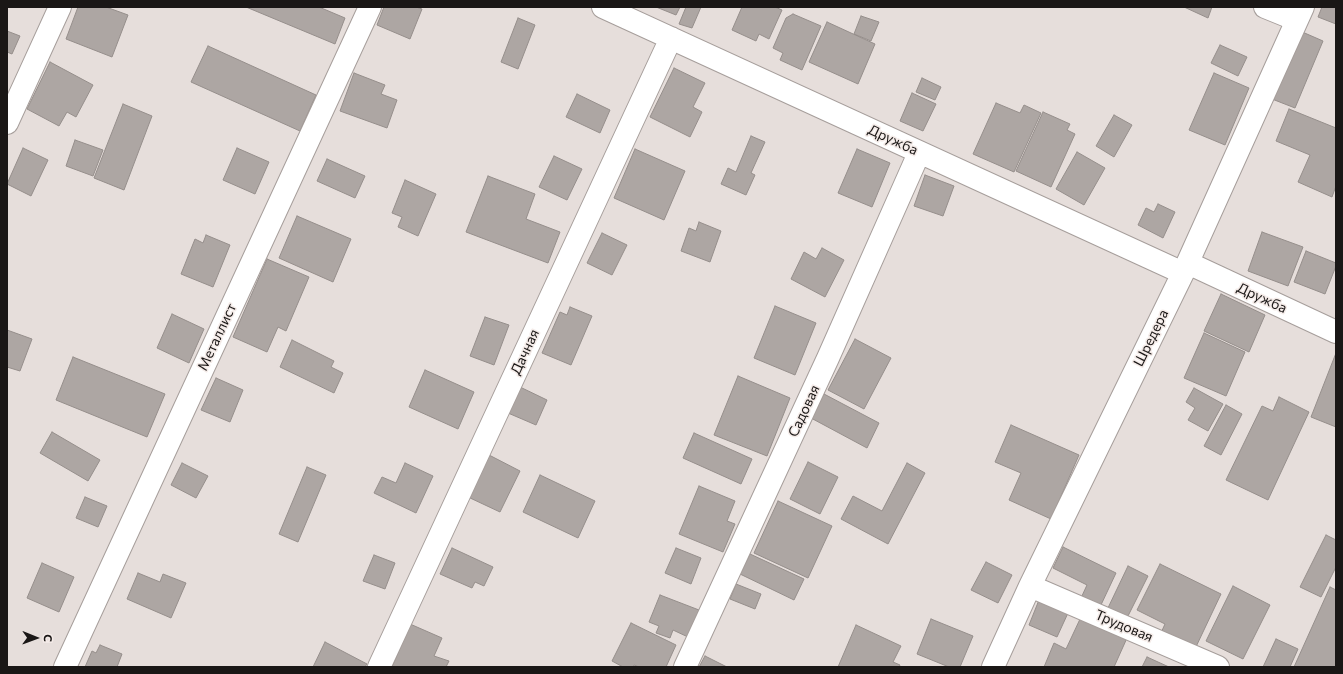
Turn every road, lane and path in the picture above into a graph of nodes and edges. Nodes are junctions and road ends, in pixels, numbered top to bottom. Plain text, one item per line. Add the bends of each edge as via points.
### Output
1 (60, 7) edge
2 (370, 7) edge
3 (603, 7) edge
4 (1265, 7) edge
5 (1300, 14) edge
6 (671, 38) junction
7 (7, 123) edge
8 (919, 153) junction
9 (1185, 268) junction
10 (1336, 332) edge
11 (1030, 586) junction
12 (65, 667) edge
13 (379, 667) edge
14 (685, 667) edge
15 (993, 667) edge
16 (1218, 667) edge

1 - 7 street
2 - 12 street, Металлист
3 - 6 street, Дружба
4 - 5 street
5 - 9 street, Шредера
6 - 8 street, Дружба
6 - 13 street, Дачная
8 - 9 street, Дружба
8 - 14 street, Садовая via 828,358
9 - 10 street, Дружба
9 - 11 street, Шредера
11 - 15 street, Шредера
11 - 16 street, Трудовая

